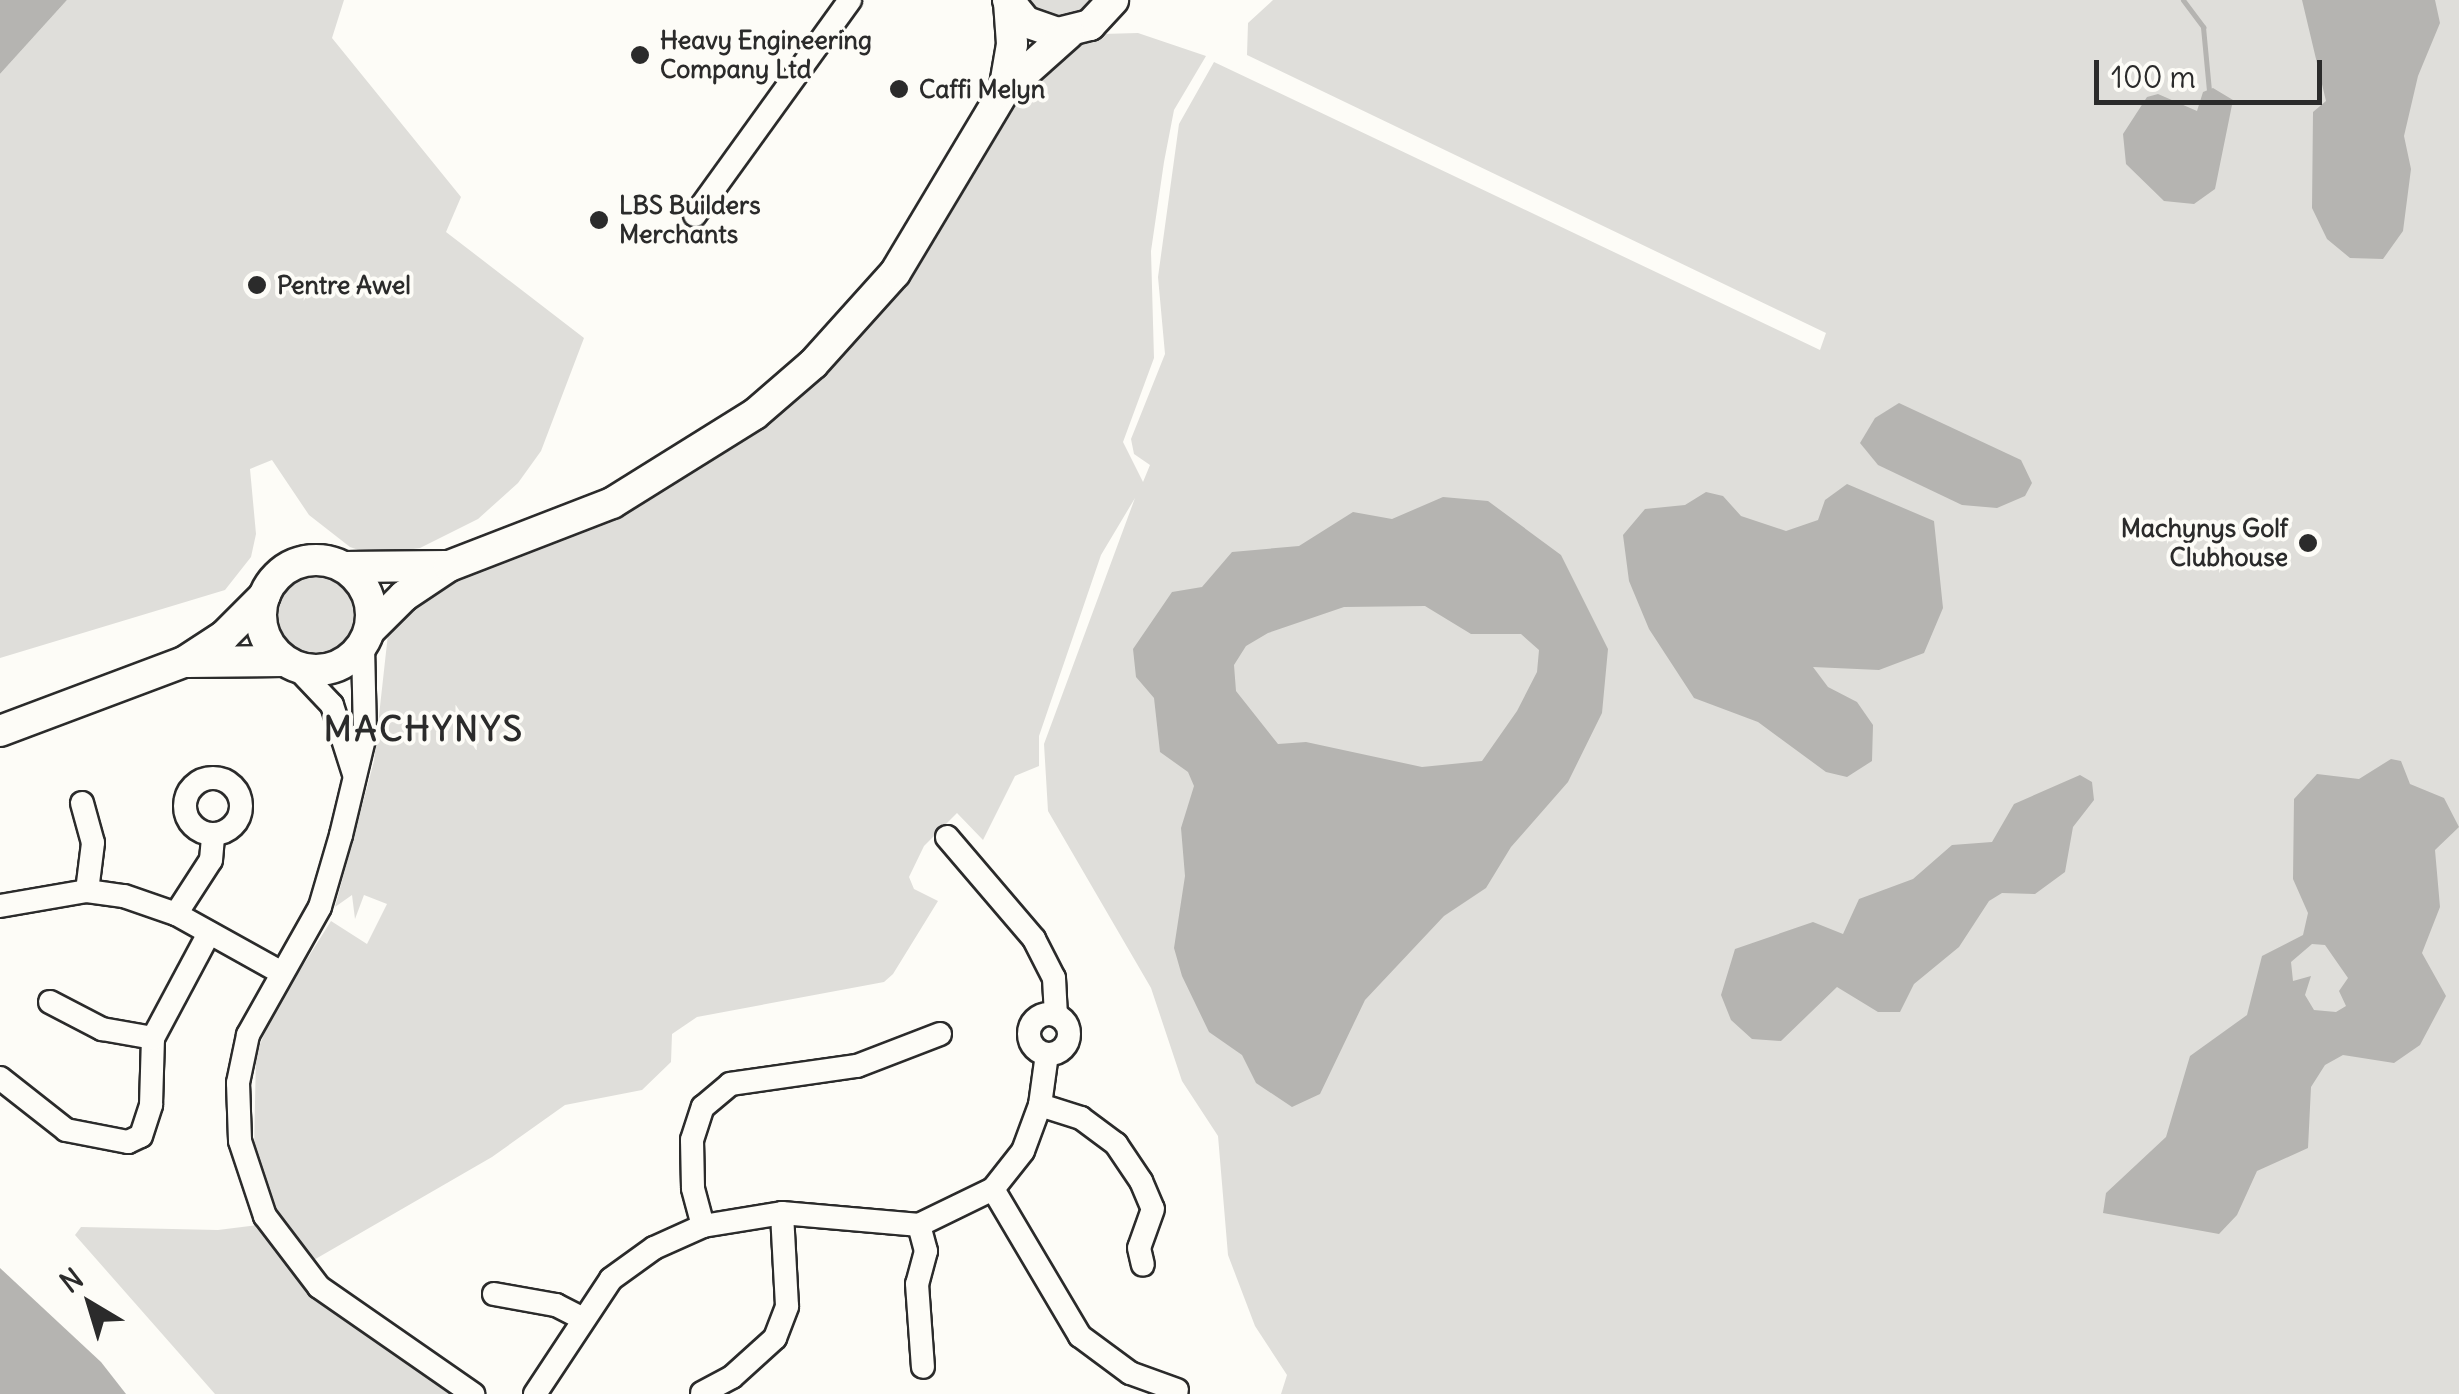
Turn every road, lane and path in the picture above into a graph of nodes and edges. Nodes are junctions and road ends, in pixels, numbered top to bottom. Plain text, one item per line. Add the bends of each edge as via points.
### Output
1 (850, 0) edge
2 (1113, 0) edge
3 (1009, 1) edge
4 (1070, 33) junction
5 (1004, 91) junction
6 (695, 215) dead end
7 (449, 566) junction
8 (345, 568) junction
9 (264, 595) junction
10 (366, 638) junction
11 (184, 662) junction
12 (290, 664) junction
13 (0, 730) edge
14 (354, 778) junction
15 (82, 803) dead end
16 (212, 836) dead end
17 (947, 836) dead end
18 (87, 890) junction
19 (0, 906) edge
20 (176, 914) junction
21 (209, 932) junction
22 (280, 972) junction
23 (50, 1002) dead end
24 (947, 1032) dead end
25 (153, 1038) junction
26 (0, 1078) edge
27 (1040, 1105) junction
28 (993, 1189) junction
29 (782, 1213) junction
30 (919, 1224) junction
31 (703, 1226) junction
32 (1133, 1254) dead end
33 (488, 1293) dead end
34 (581, 1318) junction
35 (923, 1375) dead end
36 (1185, 1389) edge
37 (697, 1390) edge
38 (473, 1394) edge
39 (535, 1394) edge

1 - 6 street
2 - 4 main road via 1090,25
3 - 4 main road via 1036,28
3 - 5 main road via 1012,44
4 - 5 main road
5 - 7 main road via 896,273 769,402 685,462 612,503
7 - 8 main road
7 - 10 main road via 404,596
8 - 9 main road via 321,560 296,563
8 - 10 main road via 369,596
9 - 11 main road via 224,636
9 - 12 main road via 261,625
10 - 12 main road via 336,667
10 - 14 street via 365,735
11 - 12 main road
11 - 13 main road
12 - 14 street via 332,705
14 - 22 street via 320,906
15 - 18 street via 93,844
16 - 20 street via 211,860
17 - 27 street via 1034,939 1054,978 1056,1015 1066,1023 1068,1042 1047,1054
18 - 19 street
18 - 20 street
20 - 21 street
21 - 22 street
21 - 25 street
22 - 38 street via 248,1035 238,1083 242,1152 266,1216 319,1288
23 - 25 street via 102,1029
24 - 31 street via 858,1066 730,1084 703,1106 692,1140 693,1188
25 - 26 street via 149,1122 128,1142 66,1130
27 - 28 street via 1023,1150
27 - 32 street via 1092,1126 1116,1144 1141,1180 1153,1208
28 - 30 street
28 - 36 street via 1080,1336 1130,1372
29 - 30 street
29 - 31 street
29 - 37 street via 787,1306 775,1338 732,1377
30 - 35 street via 926,1251 917,1284
31 - 34 street via 654,1248 611,1279
33 - 34 street via 556,1305
34 - 39 street

